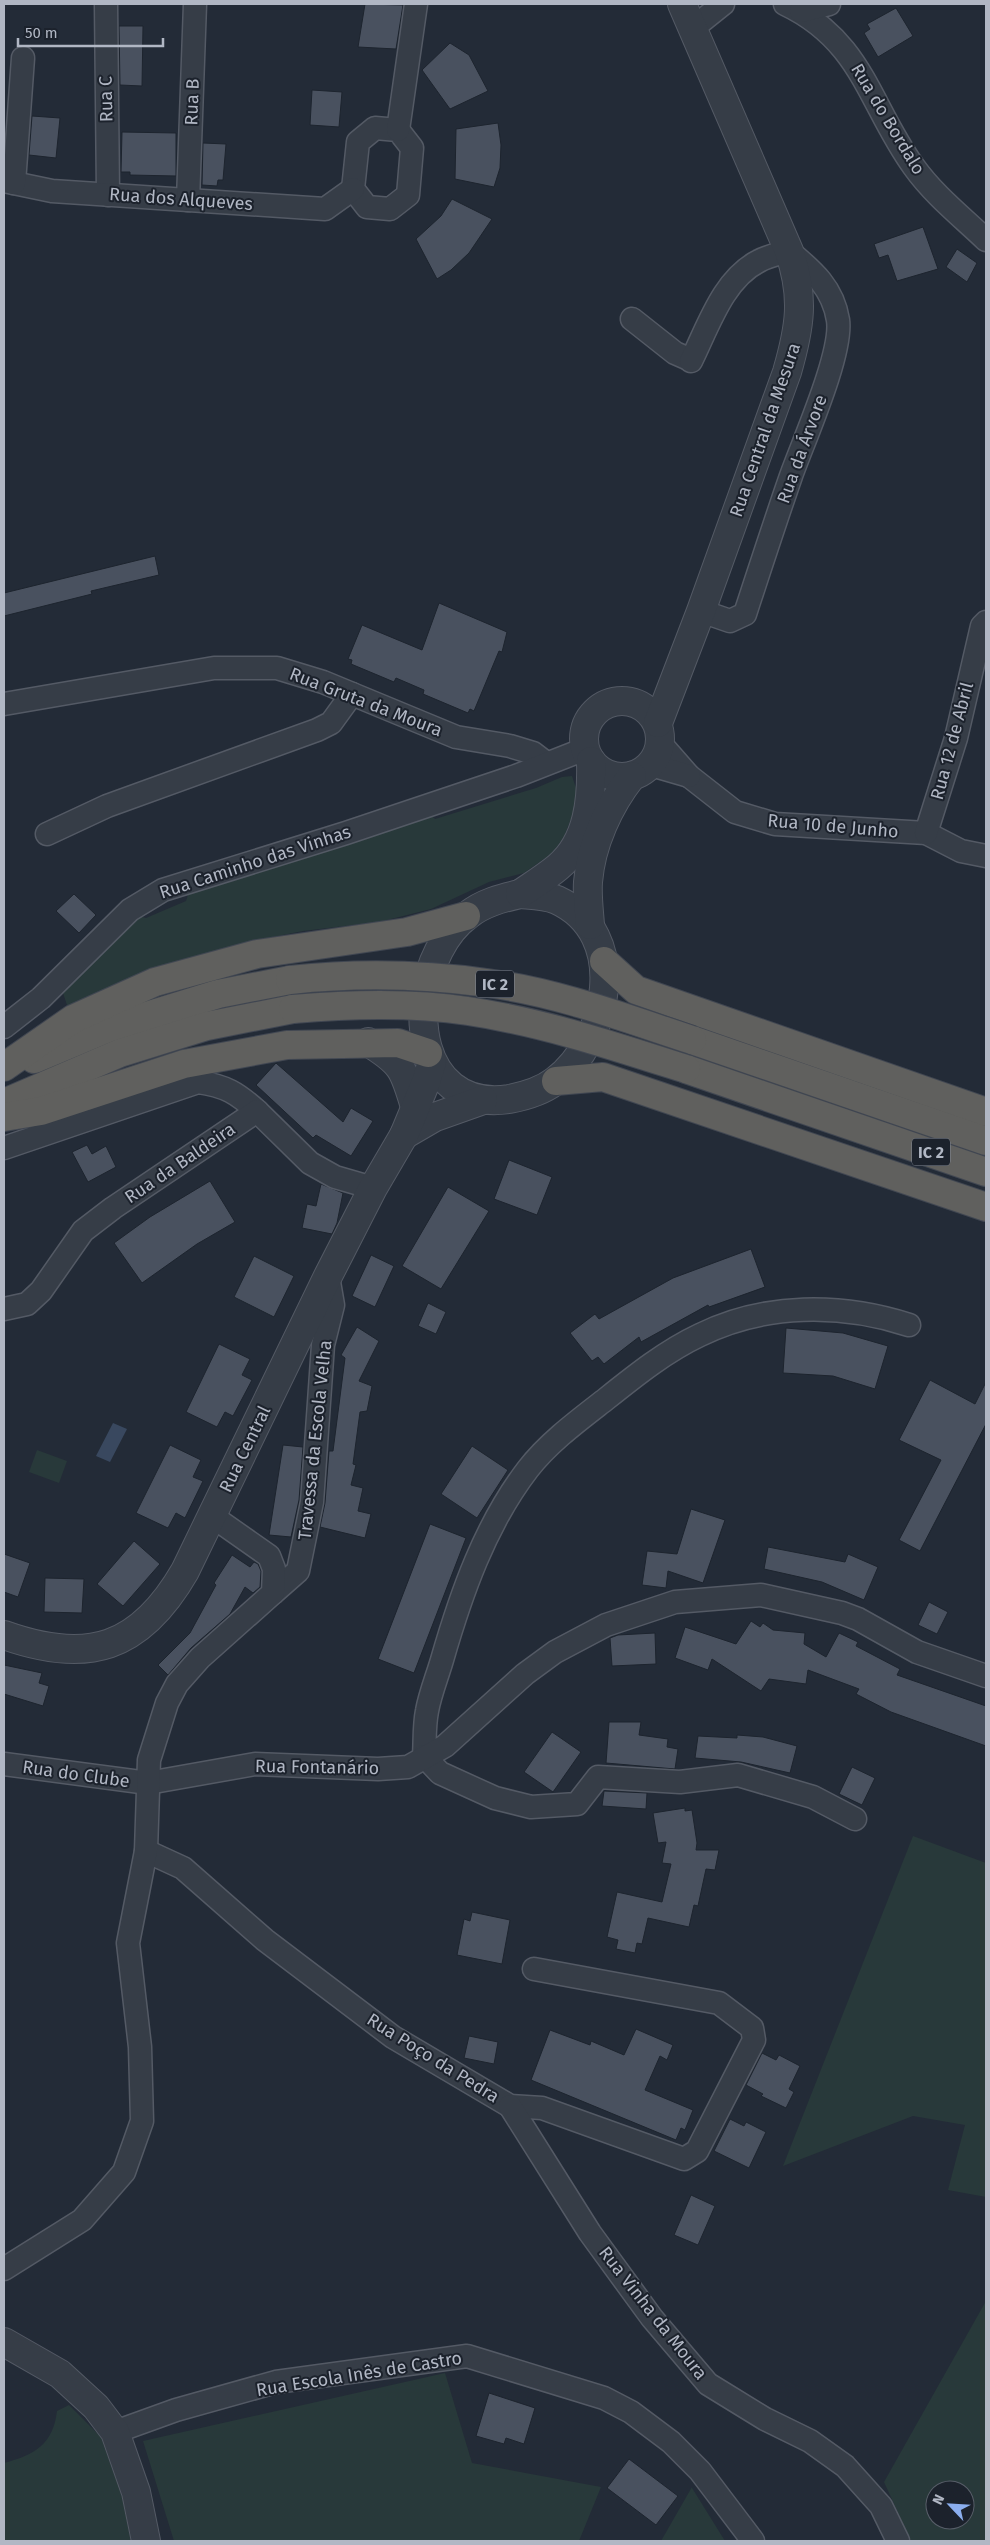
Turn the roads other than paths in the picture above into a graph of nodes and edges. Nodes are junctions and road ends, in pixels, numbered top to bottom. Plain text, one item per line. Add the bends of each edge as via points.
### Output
1 (106, 4) edge
2 (195, 4) edge
3 (416, 4) edge
4 (682, 4) edge
5 (723, 4) edge
6 (829, 4) edge
7 (793, 8) edge
8 (693, 28) junction
9 (23, 58) dead end
10 (398, 130) junction
11 (9, 182) edge
12 (353, 189) junction
13 (108, 195) junction
14 (188, 200) junction
15 (986, 240) edge
16 (789, 251) junction
17 (632, 320) dead end
18 (701, 611) junction
19 (986, 622) edge
20 (352, 694) junction
21 (4, 704) edge
22 (649, 743) junction
23 (588, 755) junction
24 (546, 763) junction
25 (926, 833) junction
26 (47, 834) dead end
27 (986, 856) edge
28 (520, 894) junction
29 (466, 916) junction
30 (590, 925) junction
31 (604, 961) junction
32 (4, 1028) edge
33 (368, 1042) junction
34 (430, 1057) junction
35 (4, 1067) edge
36 (4, 1072) edge
37 (556, 1081) junction
38 (483, 1100) junction
39 (4, 1103) edge
40 (415, 1107) junction
41 (257, 1111) junction
42 (986, 1112) edge
43 (4, 1117) edge
44 (404, 1135) junction
45 (986, 1141) edge
46 (4, 1148) edge
47 (986, 1172) edge
48 (373, 1188) junction
49 (986, 1208) edge
50 (328, 1276) junction
51 (4, 1310) edge
52 (909, 1325) dead end
53 (212, 1516) junction
54 (273, 1593) junction
55 (4, 1635) edge
56 (986, 1676) edge
57 (424, 1756) junction
58 (4, 1764) edge
59 (148, 1784) junction
60 (855, 1819) dead end
61 (146, 1852) junction
62 (534, 1969) dead end
63 (510, 2106) junction
64 (4, 2269) edge
65 (4, 2342) edge
66 (115, 2432) junction
67 (146, 2541) edge
68 (753, 2541) edge
69 (898, 2541) edge

1 - 13 street, Rua C
2 - 14 street, Rua B
3 - 10 street
4 - 8 street, Rua Central da Mesura
5 - 8 street
6 - 7 street
7 - 15 street, Rua do Bordalo via 825,29 855,62 914,167
8 - 16 street, Rua Central da Mesura
9 - 11 street
10 - 12 street via 375,128 358,142
10 - 12 street via 412,148 408,195 390,209 368,207
11 - 13 street, Rua dos Alqueves
12 - 14 street, Rua dos Alqueves via 325,209
13 - 14 street, Rua dos Alqueves
16 - 17 street via 760,260 744,270 730,285 691,361 674,353
16 - 18 street, Rua Central da Mesura via 798,277 798,335
16 - 18 street, Rua da Árvore via 815,273 829,291 838,321 837,341 745,614 730,621
18 - 22 street, Rua Central da Mesura
19 - 25 street, Rua 12 de Abril via 982,626 956,738
20 - 21 street, Rua Gruta da Moura via 278,668 214,668
20 - 24 street, Rua Gruta da Moura via 456,737 510,746 533,754
20 - 26 street via 331,723 317,730 107,806
22 - 23 street via 609,775
22 - 23 street via 634,702 611,702 600,707 586,725
22 - 25 street, Rua 10 de Junho via 735,812 775,824
22 - 30 street via 609,810 592,857 588,882
23 - 24 street, Rua Caminho das Vinhas
23 - 28 street via 592,792 579,839 558,867
24 - 32 street, Rua Caminho das Vinhas via 346,833 162,890 134,907 41,998
25 - 27 street, Rua 10 de Junho via 962,851
28 - 29 street via 502,898
28 - 30 street via 557,900
29 - 34 street via 443,943 425,988 424,1026
29 - 35 highway via 407,932 257,954 155,982 73,1019
30 - 31 street
31 - 37 street via 605,990 596,1025 579,1056
31 - 42 highway via 636,990
33 - 34 highway via 398,1044
33 - 40 street via 398,1064
33 - 43 highway via 287,1045 184,1064 41,1111
34 - 38 street via 442,1078 454,1088
34 - 40 street, Rua Central
36 - 45 highway, IC 2, bridge via 108,1028 218,994 290,980 336,975 392,975 488,983 555,997 692,1040
37 - 38 street via 524,1096
37 - 49 highway via 603,1077
38 - 44 street, Rua Central via 435,1117
39 - 47 highway, IC 2, bridge via 120,1053 207,1026 293,1010 350,1004 405,1005 468,1011 532,1023 686,1069
40 - 44 street, Rua Central
41 - 46 street via 238,1093 198,1082
41 - 48 street via 310,1163 335,1177
41 - 51 street, Rua da Baldeira via 83,1231 42,1291 27,1304
44 - 48 street, Rua Central
48 - 50 street, Rua Central
50 - 53 street, Rua Central
50 - 54 street, Travessa da Escola Velha via 333,1305 322,1354 312,1502 298,1571
52 - 57 street via 885,1317 835,1309 793,1310 744,1317 700,1334 651,1364 571,1427 529,1468 494,1520 456,1613 427,1711
53 - 54 street via 269,1556 274,1569
53 - 55 street, Rua Central via 170,1598 145,1624 116,1642 88,1649 59,1649
54 - 59 street, Travessa da Escola Velha via 200,1658 176,1684 149,1760
56 - 57 street, Rua Fontanário via 917,1652 842,1613 761,1595 675,1602 606,1625 555,1652 525,1674 445,1746
57 - 59 street, Rua Fontanário via 408,1767 255,1764
57 - 60 street via 440,1773 495,1798 531,1807 577,1804 598,1777 680,1782 738,1775 813,1797
58 - 59 street, Rua do Clube
59 - 61 street, Travessa da Escola Velha
61 - 63 street, Rua Poço da Pedra via 183,1868 265,1940 393,2037
61 - 64 street, Travessa da Escola Velha via 128,1943 140,2047 142,2121 124,2172 82,2220
62 - 63 street, Rua Poço da Pedra via 719,2003 752,2028 754,2040 697,2151 684,2158 542,2108
63 - 69 street, Rua Vinha da Moura via 590,2233 652,2318 708,2384 765,2419 810,2441 845,2466 881,2506
65 - 66 street via 60,2374 96,2407
66 - 67 street via 136,2492
66 - 68 street, Rua Escola Inês de Castro via 176,2410 276,2382 467,2356 604,2398 631,2412 671,2442 700,2472

